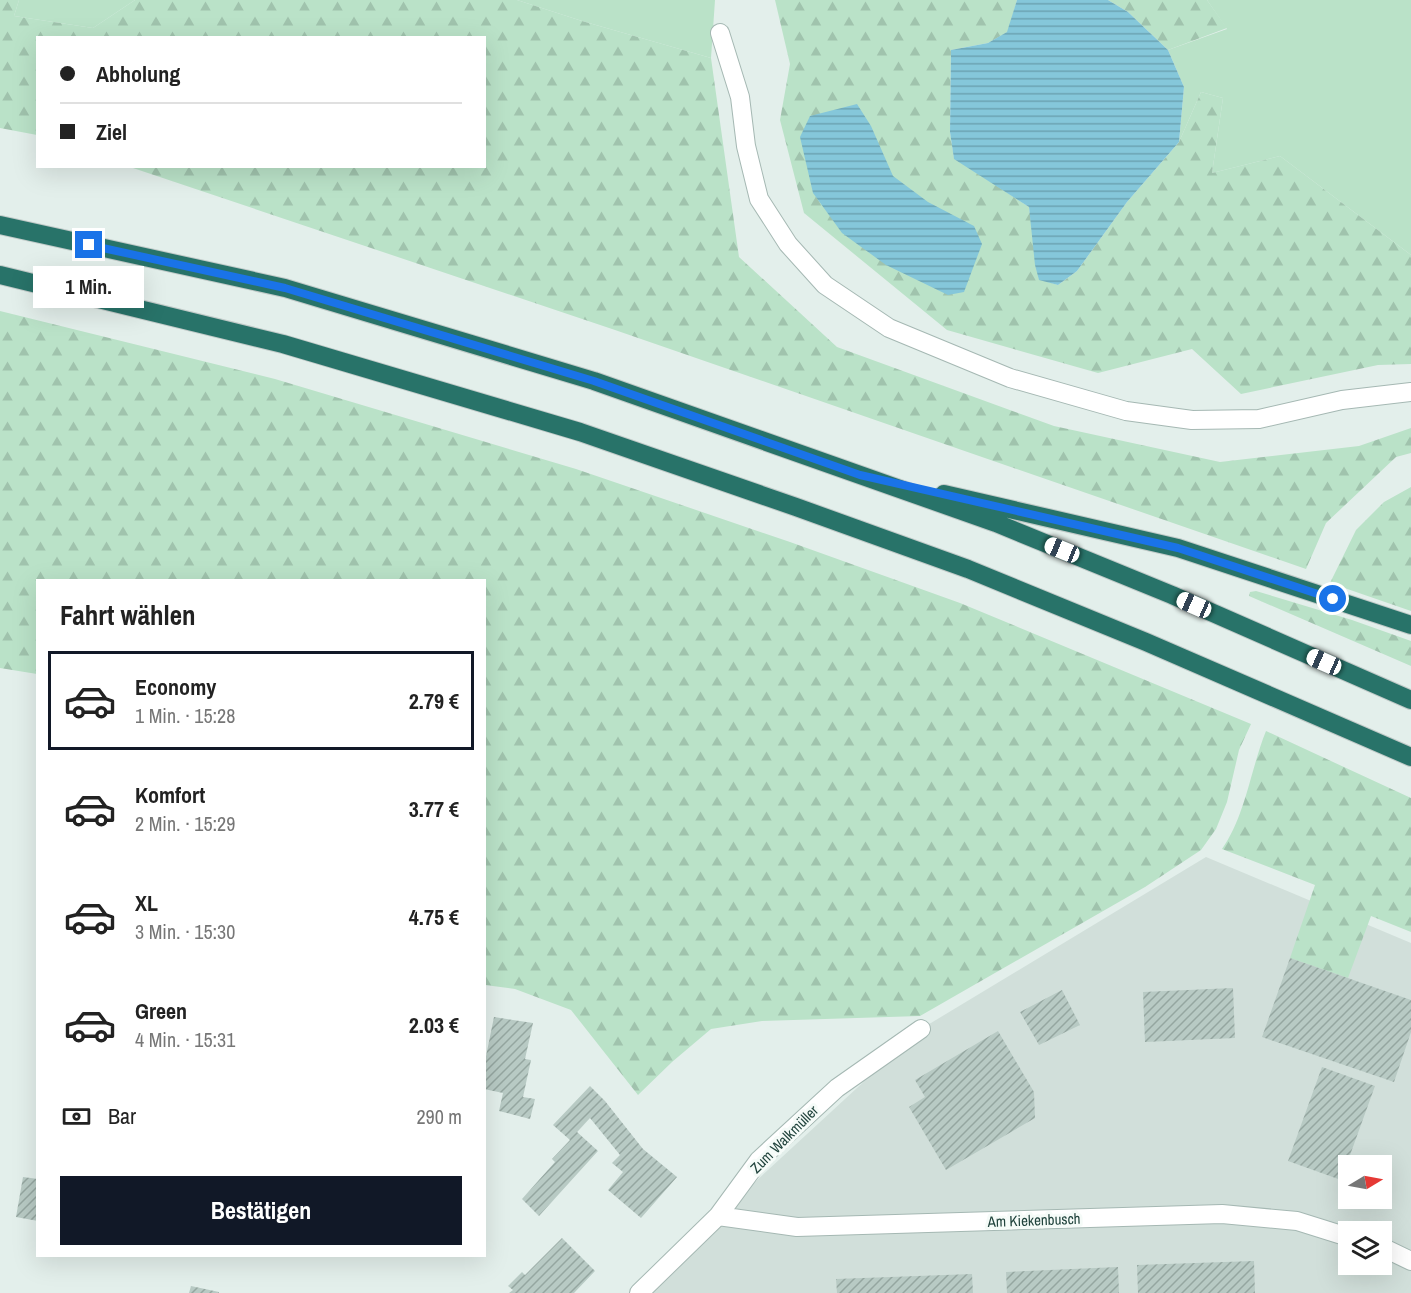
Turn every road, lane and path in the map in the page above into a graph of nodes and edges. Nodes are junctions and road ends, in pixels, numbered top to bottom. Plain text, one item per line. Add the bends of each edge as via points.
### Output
1 (720, 33) dead end
2 (0, 225) edge
3 (0, 275) edge
4 (1411, 392) edge
5 (860, 475) junction
6 (1411, 625) edge
7 (1411, 700) edge
8 (1411, 758) edge
9 (921, 1029) dead end
10 (718, 1216) junction
11 (1338, 1233) edge
12 (1392, 1252) edge
13 (1411, 1261) edge
14 (639, 1293) edge

1 - 4 street via 740,97 746,146 759,199 788,244 825,285 888,328 1010,378 1126,411 1192,420 1259,419 1342,400
2 - 5 highway via 285,288 594,381
3 - 8 highway via 283,344 580,432 968,569
5 - 6 highway via 1178,548
5 - 7 highway via 1040,541
9 - 10 street, Zum Walkmüller via 828,1096 759,1160
10 - 11 street, Am Kiekenbusch via 797,1227 1222,1214 1297,1221
10 - 14 street, Zum Walkmüller
12 - 13 street

